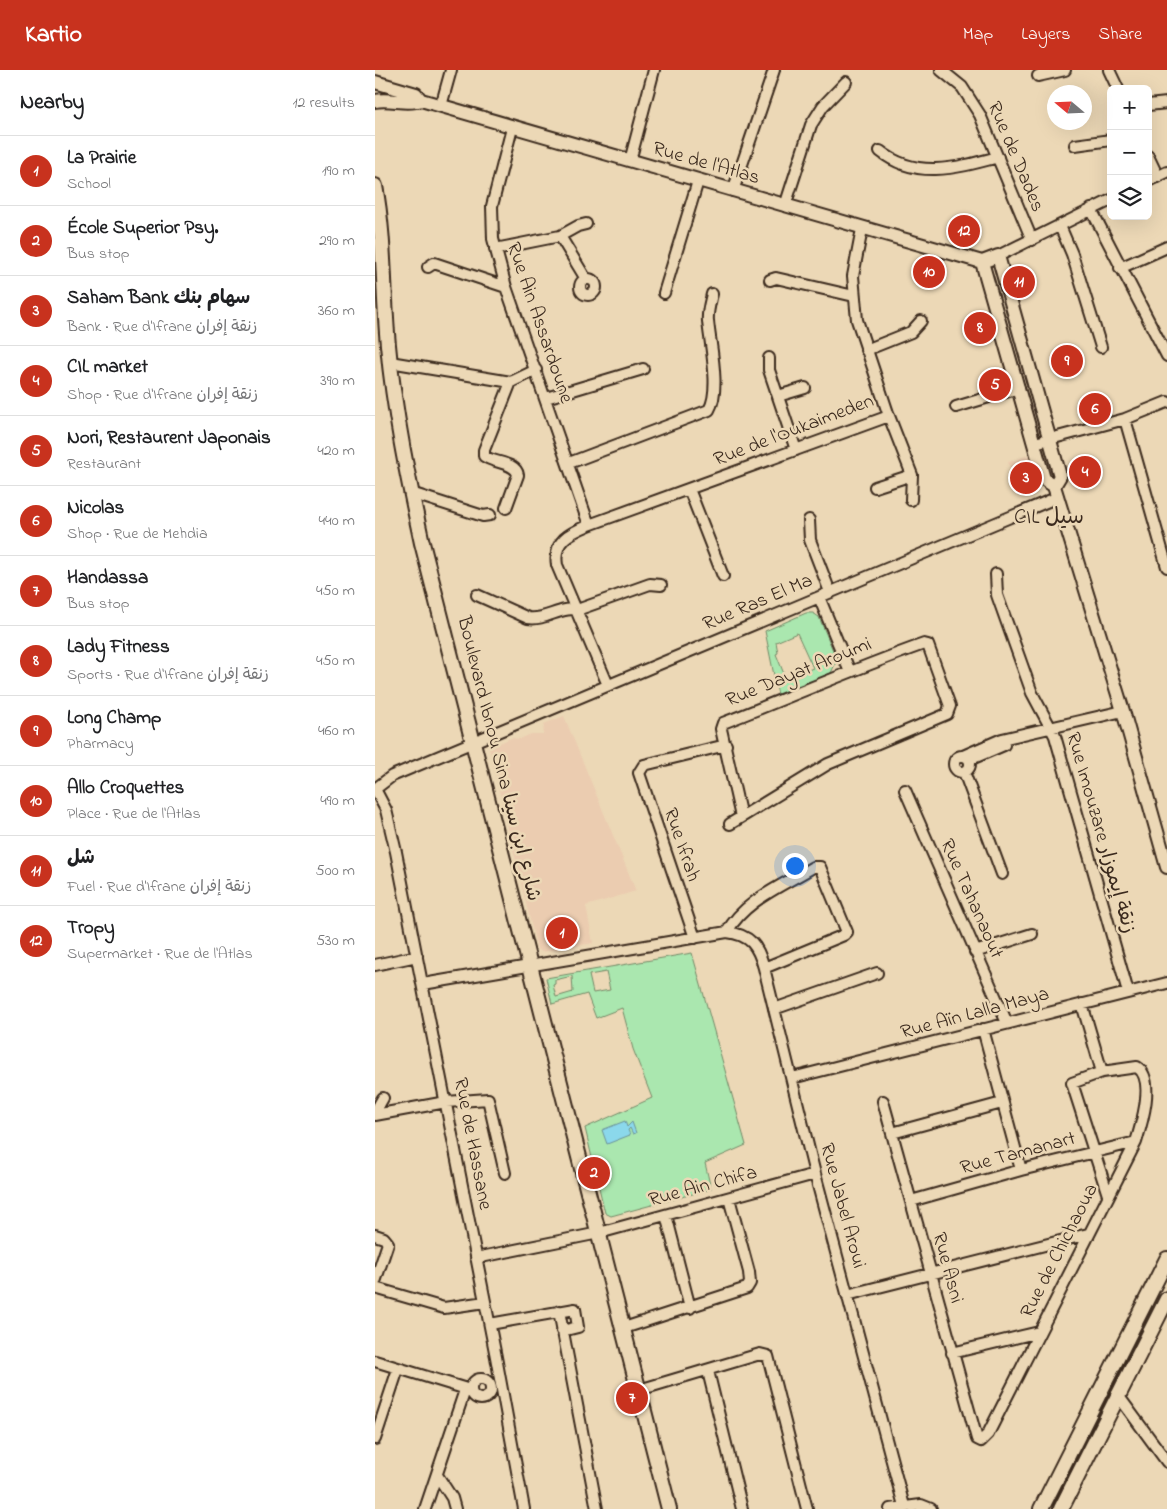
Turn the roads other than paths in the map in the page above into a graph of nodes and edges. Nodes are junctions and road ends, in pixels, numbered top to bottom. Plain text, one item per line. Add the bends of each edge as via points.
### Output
1 (451, 70) edge
2 (652, 70) edge
3 (774, 70) edge
4 (941, 70) edge
5 (1065, 70) edge
6 (1109, 70) edge
7 (1038, 76) dead end
8 (375, 82) edge
9 (846, 82) dead end
10 (1115, 85) edge
11 (421, 100) junction
12 (375, 101) edge
13 (1167, 102) edge
14 (1152, 104) edge
15 (441, 106) junction
16 (512, 128) junction
17 (1107, 140) edge
18 (1075, 144) dead end
19 (880, 150) dead end
20 (998, 157) junction
21 (630, 161) junction
22 (1152, 161) edge
23 (1163, 174) edge
24 (698, 181) junction
25 (375, 186) edge
26 (733, 191) junction
27 (1107, 202) edge
28 (785, 206) junction
29 (1091, 209) junction
30 (586, 224) dead end
31 (1060, 226) junction
32 (862, 229) junction
33 (560, 236) junction
34 (1032, 240) junction
35 (1167, 247) edge
36 (495, 248) junction
37 (998, 256) junction
38 (982, 262) junction
39 (428, 267) dead end
40 (1120, 268) junction
41 (586, 279) dead end
42 (770, 280) dead end
43 (506, 287) junction
44 (664, 293) dead end
45 (712, 294) dead end
46 (853, 296) junction
47 (921, 321) dead end
48 (1101, 347) dead end
49 (866, 350) junction
50 (1167, 356) edge
51 (769, 358) dead end
52 (390, 362) junction
53 (643, 369) dead end
54 (536, 370) junction
55 (511, 382) junction
56 (805, 388) dead end
57 (1019, 388) junction
58 (778, 396) junction
59 (546, 398) junction
60 (1167, 402) edge
61 (956, 407) dead end
62 (889, 416) junction
63 (1125, 419) junction
64 (1051, 439) junction
65 (1035, 443) junction
66 (797, 450) junction
67 (569, 463) junction
68 (912, 475) junction
69 (875, 487) dead end
70 (689, 489) junction
71 (1056, 491) junction
72 (411, 493) junction
73 (911, 500) dead end
74 (506, 508) dead end
75 (490, 515) dead end
76 (809, 520) dead end
77 (589, 525) junction
78 (1167, 567) edge
79 (996, 574) dead end
80 (723, 576) dead end
81 (661, 585) dead end
82 (830, 592) junction
83 (477, 595) dead end
84 (819, 596) junction
85 (577, 610) junction
86 (850, 672) junction
87 (608, 685) junction
88 (1123, 711) junction
89 (1052, 727) junction
90 (472, 742) junction
91 (726, 745) junction
92 (966, 758) junction
93 (964, 772) junction
94 (375, 789) edge
95 (905, 790) dead end
96 (741, 817) junction
97 (730, 824) dead end
98 (1167, 867) edge
99 (1001, 874) dead end
100 (727, 932) junction
101 (1032, 934) dead end
102 (695, 938) junction
103 (975, 952) junction
104 (417, 956) junction
105 (375, 965) edge
106 (530, 965) junction
107 (764, 968) junction
108 (877, 973) dead end
109 (1167, 983) edge
110 (423, 984) junction
111 (1128, 992) junction
112 (1082, 1004) junction
113 (774, 1009) junction
114 (1007, 1023) junction
115 (983, 1029) junction
116 (1102, 1072) junction
117 (791, 1078) junction
118 (383, 1098) dead end
119 (883, 1101) dead end
120 (447, 1102) junction
121 (1003, 1103) junction
122 (375, 1113) edge
123 (892, 1133) junction
124 (1136, 1142) junction
125 (1094, 1152) junction
126 (1021, 1170) junction
127 (505, 1173) dead end
128 (815, 1174) junction
129 (1108, 1195) junction
130 (729, 1198) junction
131 (911, 1201) junction
132 (666, 1215) junction
133 (599, 1233) junction
134 (1088, 1234) junction
135 (375, 1235) edge
136 (476, 1258) junction
137 (1167, 1259) edge
138 (930, 1273) junction
139 (375, 1282) edge
140 (375, 1288) edge
141 (847, 1294) junction
142 (1167, 1300) edge
143 (485, 1302) junction
144 (690, 1308) junction
145 (561, 1321) junction
146 (490, 1324) junction
147 (624, 1328) junction
148 (1039, 1332) junction
149 (952, 1353) junction
150 (375, 1361) edge
151 (398, 1369) junction
152 (707, 1371) junction
153 (496, 1386) junction
154 (468, 1390) junction
155 (639, 1390) junction
156 (1117, 1394) junction
157 (376, 1435) edge
158 (981, 1441) joint
159 (1167, 1462) edge
160 (437, 1475) junction
161 (905, 1508) edge
162 (425, 1509) edge
163 (455, 1509) edge
164 (524, 1509) edge
165 (597, 1509) edge
166 (669, 1509) edge
167 (742, 1509) edge
168 (807, 1509) edge
169 (890, 1509) edge
170 (931, 1509) edge
171 (1041, 1509) edge
172 (1061, 1509) edge

1 - 15 street
2 - 21 street
3 - 26 street
4 - 20 street, Rue de Dades via 969,96
5 - 7 street
6 - 10 street
8 - 11 street, Rue de l'Atlas via 416,94
9 - 28 street via 823,106 811,125
11 - 12 street, Rue de l'Atlas
11 - 15 street, Rue de l'Atlas
13 - 14 street
15 - 16 street, Rue de l'Atlas
16 - 21 street, Rue de l'Atlas
16 - 36 street, Rue Ain Assardoune via 492,206 491,229
17 - 18 street
19 - 20 street via 903,165 918,169 949,169
20 - 34 street, Rue de Dades
21 - 24 street, Rue de l'Atlas
22 - 23 street
24 - 26 street, Rue de l'Atlas
24 - 44 street via 673,251
25 - 52 main road, Boulevard Ibnou Sina شارع ابن سينا
26 - 28 street, Rue de l'Atlas
27 - 29 street
28 - 32 street, Rue de l'Atlas
29 - 31 street
29 - 40 street
30 - 33 street
31 - 34 street
31 - 48 street
32 - 38 street, Rue de l'Atlas
32 - 46 street, Rue de l'Oukaimeden via 854,268
33 - 36 street
33 - 41 street
34 - 37 street
35 - 40 street
36 - 43 street, Rue Ain Assardoune
37 - 38 street
37 - 64 street
38 - 57 street
39 - 43 street via 434,263
40 - 50 street
42 - 46 street via 776,278
43 - 54 street, Rue Ain Assardoune
45 - 67 street via 708,322 713,386 709,410
46 - 49 street, Rue de l'Oukaimeden
47 - 49 street via 911,332
49 - 62 street, Rue de l'Oukaimeden
51 - 58 street via 769,370
52 - 55 street
52 - 72 main road, Boulevard Ibnou Sina شارع ابن سينا
53 - 59 street
54 - 55 street
54 - 59 street, Rue Ain Assardoune
55 - 74 street via 484,450 484,456 489,460 514,467 517,471
56 - 58 street
57 - 61 street
57 - 65 street
58 - 66 street
59 - 67 street, Rue Ain Assardoune
60 - 63 street
62 - 66 street, Rue de l'Oukaimeden
62 - 68 street
63 - 64 street
63 - 78 street
64 - 65 street
64 - 71 street via 1060,476
65 - 71 street via 1045,480
66 - 70 street, Rue de l'Oukaimeden
67 - 77 street, Rue Ain Assardoune
68 - 69 street
68 - 73 street
70 - 77 street, Rue de l'Oukaimeden
70 - 80 street
71 - 82 street, Rue Ras El Ma
71 - 88 street
72 - 75 street via 483,516
72 - 90 main road, Boulevard Ibnou Sina شارع ابن سينا
76 - 82 street via 810,540
77 - 85 street, Rue de l'Oukaimeden via 567,534 557,553 557,566
79 - 89 street, Rue Imouzare زنقة إيموزار via 997,595 1031,693 1042,716
81 - 85 street via 650,584
82 - 84 street, Rue Ras El Ma
83 - 85 street via 536,620 567,609
84 - 86 street
84 - 87 street, Rue Ras El Ma
85 - 87 street
86 - 91 street, Rue Dayat Aroumi via 723,723 721,729
86 - 96 street, Rue Dayat Aroumi via 924,644 931,648 950,709 947,714 828,764
87 - 90 street, Rue Ras El Ma
88 - 89 street
88 - 98 street
89 - 92 street via 1003,742
89 - 111 street, Rue Imouzare زنقة إيموزار
90 - 94 street, Rue Ras El Ma via 392,776
90 - 106 main road, Boulevard Ibnou Sina شارع ابن سينا
91 - 96 street, Rue Dayat Aroumi
91 - 102 street, Rue Ifrah via 644,765 639,771
92 - 93 street via 969,767
92 - 93 street via 956,758 953,764
93 - 99 street
94 - 104 street, Rue de Hassane via 386,810
95 - 103 street, Rue Tahanaout
96 - 97 street
100 - 102 street
100 - 107 street, Rue Jabel Aroui via 744,936 754,943
100 - 107 street via 751,904 816,866 821,869 847,932
101 - 103 street
102 - 106 street
103 - 114 street, Rue Tahanaout
104 - 105 street
104 - 110 street, Rue de Hassane
106 - 110 street
106 - 133 main road, Boulevard Ibnou Sina شارع ابن سينا
107 - 113 street, Rue Jabel Aroui
108 - 113 street
109 - 111 street, Rue Aïn Lalla Maya
110 - 120 street, Rue de Hassane
111 - 112 street, Rue Aïn Lalla Maya
112 - 114 street, Rue Aïn Lalla Maya
112 - 116 street
113 - 117 street, Rue Jabel Aroui
114 - 115 street, Rue Aïn Lalla Maya
115 - 117 street, Rue Aïn Lalla Maya
115 - 121 street
116 - 124 street, Rue de Chichaoua via 1132,1066 1141,1069 1146,1104
116 - 125 street via 1072,1083
117 - 128 street, Rue Jabel Aroui
118 - 122 street
119 - 123 street, Rue Asni
120 - 122 street
120 - 127 street via 488,1099
120 - 136 street, Rue de Hassane
121 - 123 street
121 - 126 street
123 - 131 street, Rue Asni
124 - 125 street, Rue Tamanart
124 - 129 street, Rue de Chichaoua
125 - 126 street, Rue Tamanart
125 - 129 street
126 - 131 street, Rue Tamanart
128 - 130 street, Rue Ain Chifa
128 - 141 street, Rue Jabel Aroui
129 - 134 street, Rue de Chichaoua
130 - 132 street, Rue Ain Chifa
130 - 144 street via 750,1283 743,1291
131 - 138 street, Rue Asni
132 - 133 street, Rue Ain Chifa
132 - 144 street
133 - 136 street, Rue Ain Chifa
133 - 147 main road, Boulevard Ibnou Sina شارع ابن سينا
134 - 138 street
134 - 148 street, Rue de Chichaoua
135 - 139 street via 387,1240
136 - 143 street, Rue de Hassane
137 - 171 main road
138 - 141 street
138 - 149 street, Rue Asni
140 - 143 street via 443,1308
141 - 161 street, Rue Jabel Aroui
142 - 156 main road
143 - 146 street, Rue de Hassane
144 - 147 street
145 - 145 street via 574,1309 578,1327
145 - 146 street
145 - 165 street
146 - 153 street, Rue de Hassane
147 - 155 main road, Boulevard Ibnou Sina شارع ابن سينا
148 - 149 street
148 - 158 street, Rue de Chichaoua via 988,1434
149 - 158 street, Rue Asni via 974,1435
150 - 151 street
151 - 154 street
151 - 157 street
152 - 155 street
152 - 167 street
152 - 168 street via 760,1354 768,1356
153 - 154 street via 481,1378
153 - 164 street, Rue de Hassane
154 - 160 street
155 - 166 main road, Boulevard Ibnou Sina شارع ابن سينا
156 - 159 street
156 - 172 main road
160 - 162 street
160 - 163 street
161 - 169 street
161 - 170 street via 921,1505

